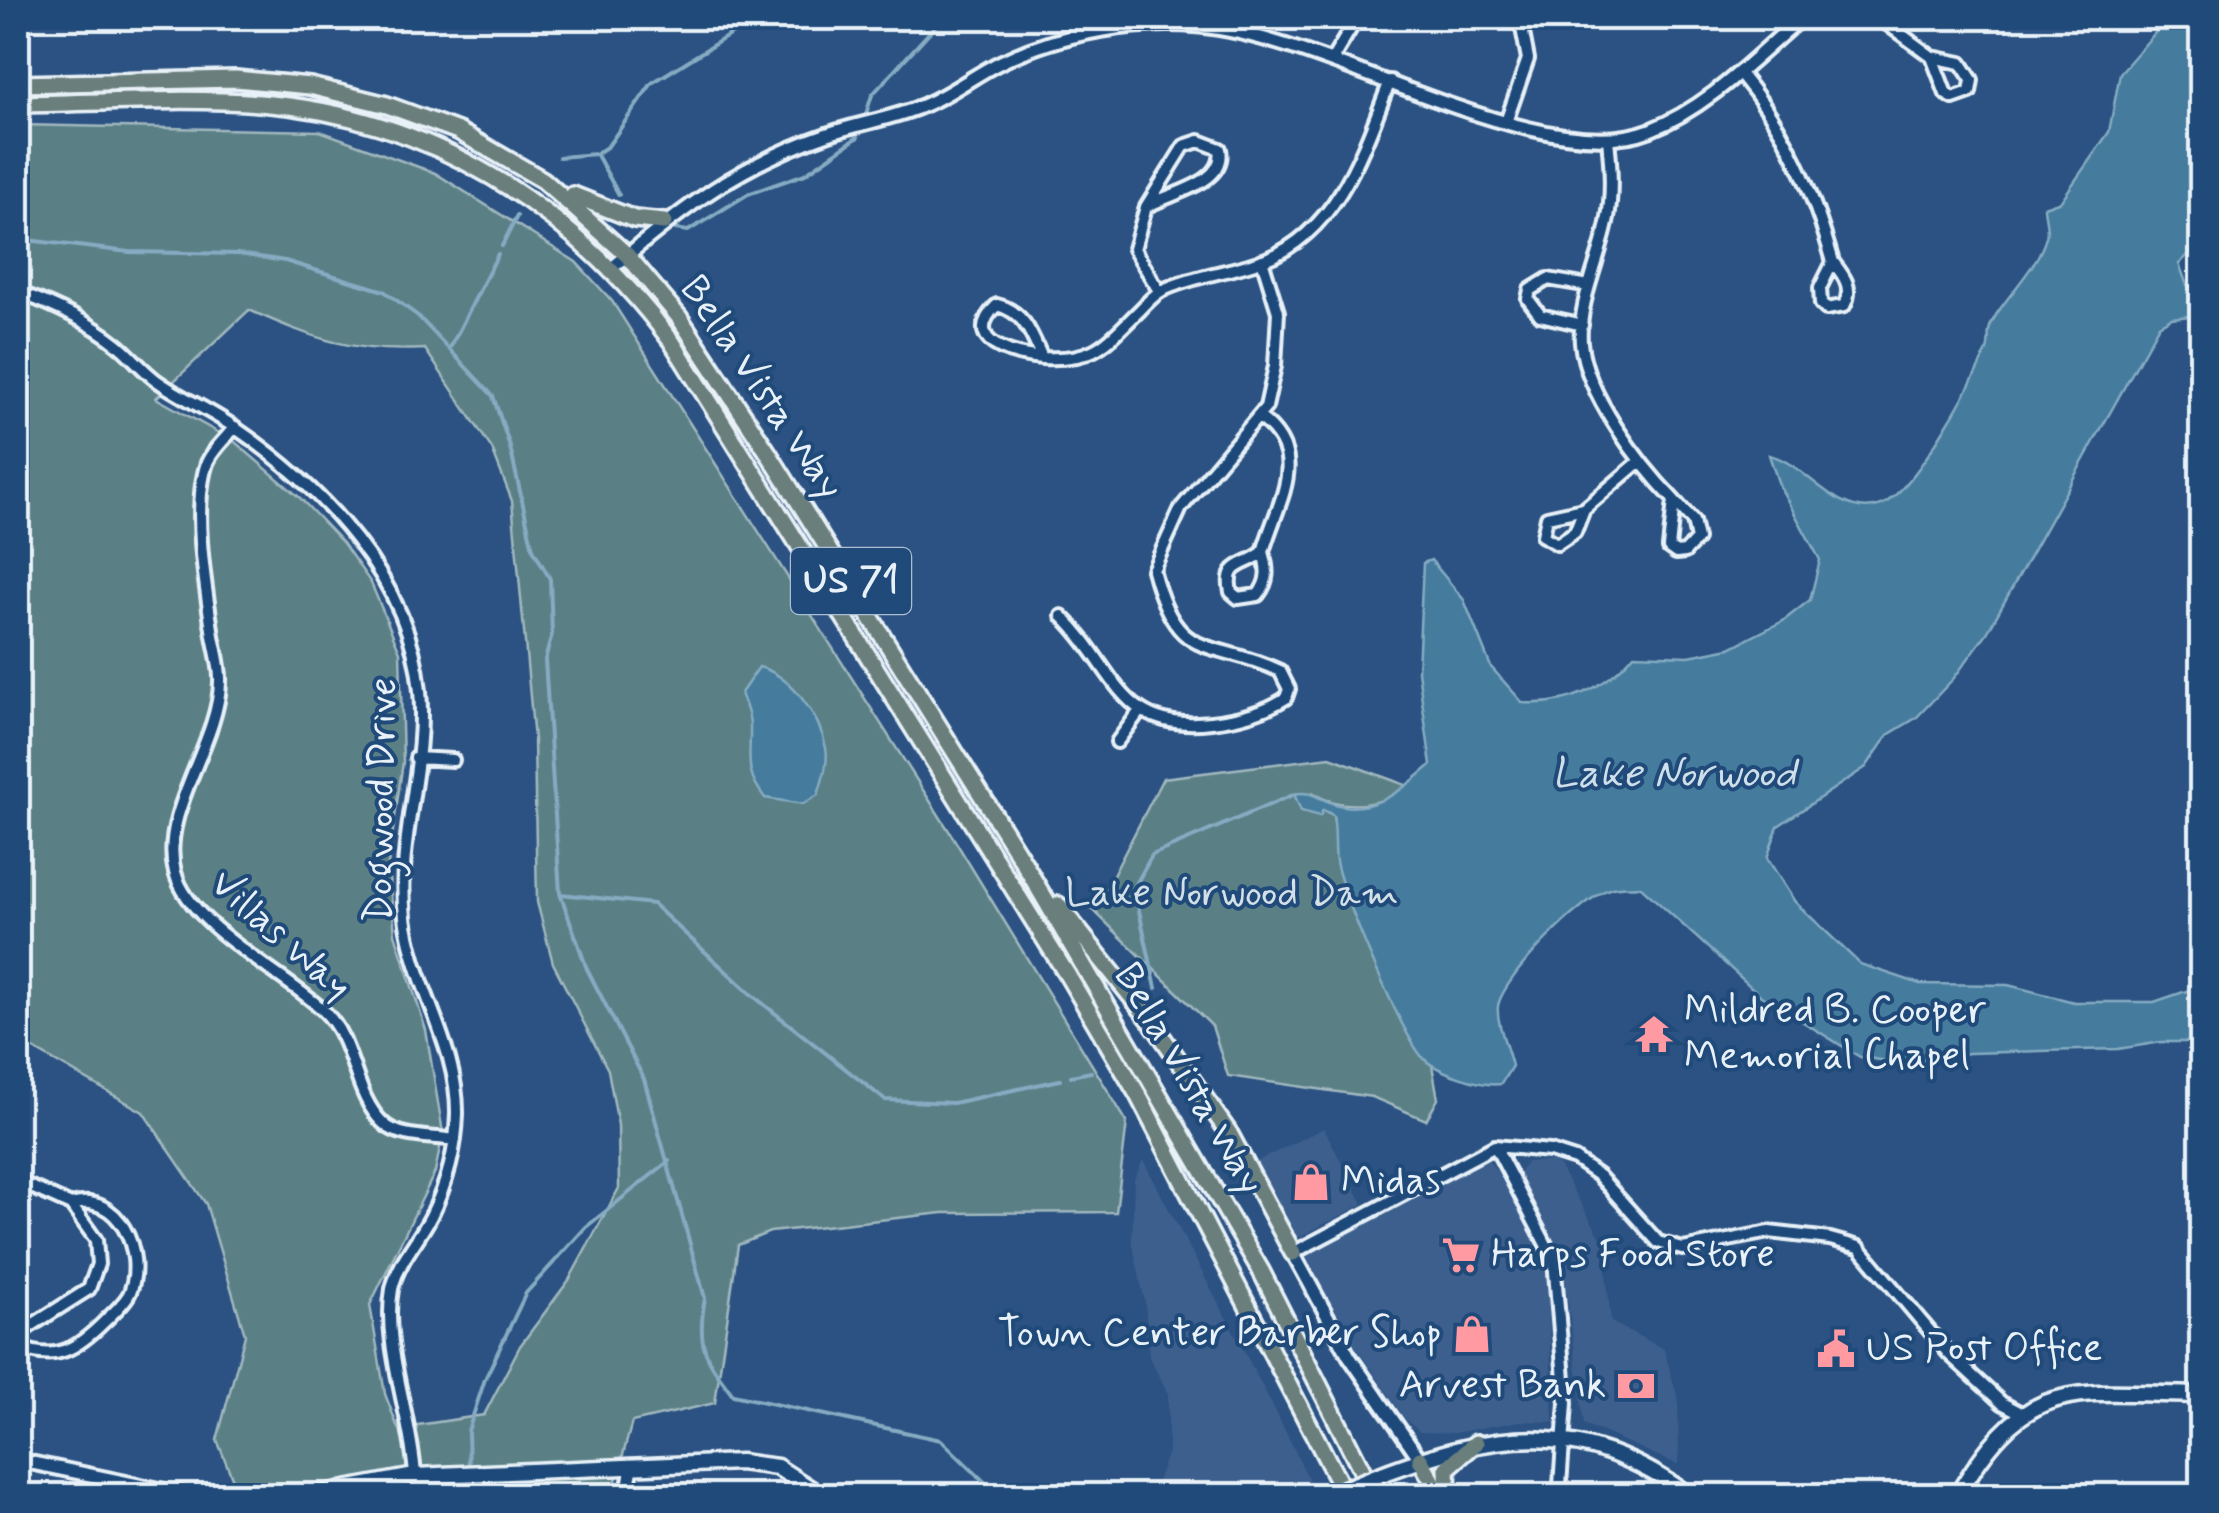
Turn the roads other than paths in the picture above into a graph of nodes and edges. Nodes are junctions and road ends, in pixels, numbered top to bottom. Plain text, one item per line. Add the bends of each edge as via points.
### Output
1 (1357, 18) edge
2 (1520, 18) edge
3 (1800, 18) edge
4 (1879, 18) edge
5 (1932, 56) junction
6 (1332, 58) junction
7 (1739, 72) junction
8 (1390, 81) junction
9 (18, 84) edge
10 (18, 104) edge
11 (1506, 122) junction
12 (1608, 139) junction
13 (543, 180) junction
14 (1146, 207) junction
15 (664, 222) junction
16 (627, 255) junction
17 (1262, 260) junction
18 (1833, 262) dead end
19 (612, 268) junction
20 (1588, 286) junction
21 (1159, 291) junction
22 (18, 292) edge
23 (1582, 325) junction
24 (1042, 358) junction
25 (1259, 417) junction
26 (235, 427) junction
27 (1640, 461) junction
28 (1674, 500) junction
29 (1584, 510) dead end
30 (1264, 552) junction
31 (1062, 616) dead end
32 (1139, 712) junction
33 (1117, 742) dead end
34 (416, 758) junction
35 (452, 760) dead end
36 (1022, 860) junction
37 (455, 1140) junction
38 (1495, 1146) junction
39 (18, 1181) edge
40 (71, 1206) junction
41 (1293, 1253) junction
42 (18, 1334) edge
43 (18, 1346) edge
44 (2202, 1395) edge
45 (2020, 1413) junction
46 (1312, 1432) junction
47 (1562, 1439) junction
48 (1476, 1443) junction
49 (1420, 1459) junction
50 (18, 1460) edge
51 (632, 1467) junction
52 (422, 1476) junction
53 (1560, 1484) dead end
54 (191, 1496) edge
55 (308, 1496) edge
56 (627, 1496) edge
57 (822, 1496) edge
58 (1327, 1496) edge
59 (1336, 1496) edge
60 (1346, 1496) edge
61 (1375, 1496) edge
62 (1444, 1496) edge
63 (1690, 1496) edge
64 (1957, 1496) edge

1 - 6 street
2 - 11 street via 1528,60
3 - 7 street
4 - 5 street
5 - 5 street via 1946,94 1970,92 1969,70
6 - 8 street
6 - 15 street via 1252,33 1200,26 1150,24 1090,34 1001,62 924,106 778,155
7 - 12 street via 1684,114 1647,132
7 - 18 street via 1782,129
8 - 11 street
8 - 17 street via 1360,156 1314,229
9 - 13 main road, Bella Vista Way / US 71 via 236,79 310,86 458,132
10 - 19 main road, Bella Vista Way / US 71 via 259,103 378,124 520,191
11 - 12 street
12 - 20 street via 1611,200
13 - 15 main road via 594,207
13 - 16 main road, Bella Vista Way / US 71
14 - 14 street via 1184,146 1199,141 1220,148 1217,169 1206,180
14 - 21 street via 1134,249
15 - 16 street
16 - 19 street
16 - 36 main road, Bella Vista Way / US 71 via 679,317
17 - 21 street
17 - 25 street via 1278,312 1273,379
19 - 46 main road, Bella Vista Way / US 71 via 672,342 1068,976 1138,1095
20 - 23 street
20 - 23 street via 1548,279 1528,299 1540,315
21 - 24 street via 1102,348 1076,360
22 - 26 street, Dogwood Drive via 84,319 155,379
23 - 27 street via 1588,373
24 - 24 street via 1020,316 997,305 988,314 984,324 999,350
25 - 30 street via 1284,438 1290,455
25 - 32 street via 1181,508 1152,570 1174,626 1196,646 1280,671 1290,689 1258,712 1202,723 1166,722
26 - 34 street, Dogwood Drive via 356,534 388,586 420,687
26 - 37 street, Villas Way via 209,458 203,477 206,593 221,678 214,719 177,823 174,871 196,910 332,1021 347,1041 372,1111 386,1126
27 - 28 street
27 - 29 street
28 - 28 street via 1693,521 1697,539 1676,553 1668,548
30 - 30 street via 1234,566 1229,582 1238,598 1265,587
31 - 32 street
32 - 33 street
34 - 35 street
34 - 37 street, Dogwood Drive via 405,917 454,1075
36 - 41 main road via 1151,1021 1229,1133
36 - 61 main road, Bella Vista Way / US 71 via 1251,1254
37 - 52 street, Dogwood Drive via 431,1216 392,1287 391,1318
38 - 41 street
38 - 45 street via 1574,1158 1658,1242 1671,1246 1769,1232 1859,1247 1949,1354
38 - 47 street via 1554,1260 1564,1360
39 - 40 street
40 - 42 street via 96,1240 95,1277 88,1289
40 - 43 street via 87,1200 108,1208 125,1228 136,1264 130,1294 66,1353 51,1356
41 - 49 street via 1349,1356
44 - 45 main road via 2073,1395
45 - 64 main road via 1997,1433
46 - 59 main road
46 - 60 main road, Bella Vista Way / US 71
47 - 48 main road
47 - 53 street
47 - 63 main road via 1606,1448
48 - 49 main road
48 - 62 main road via 1447,1468
49 - 58 main road, bridge
49 - 62 main road
50 - 54 street
51 - 52 main road
51 - 56 street
51 - 57 main road via 740,1462 776,1468
52 - 55 main road

